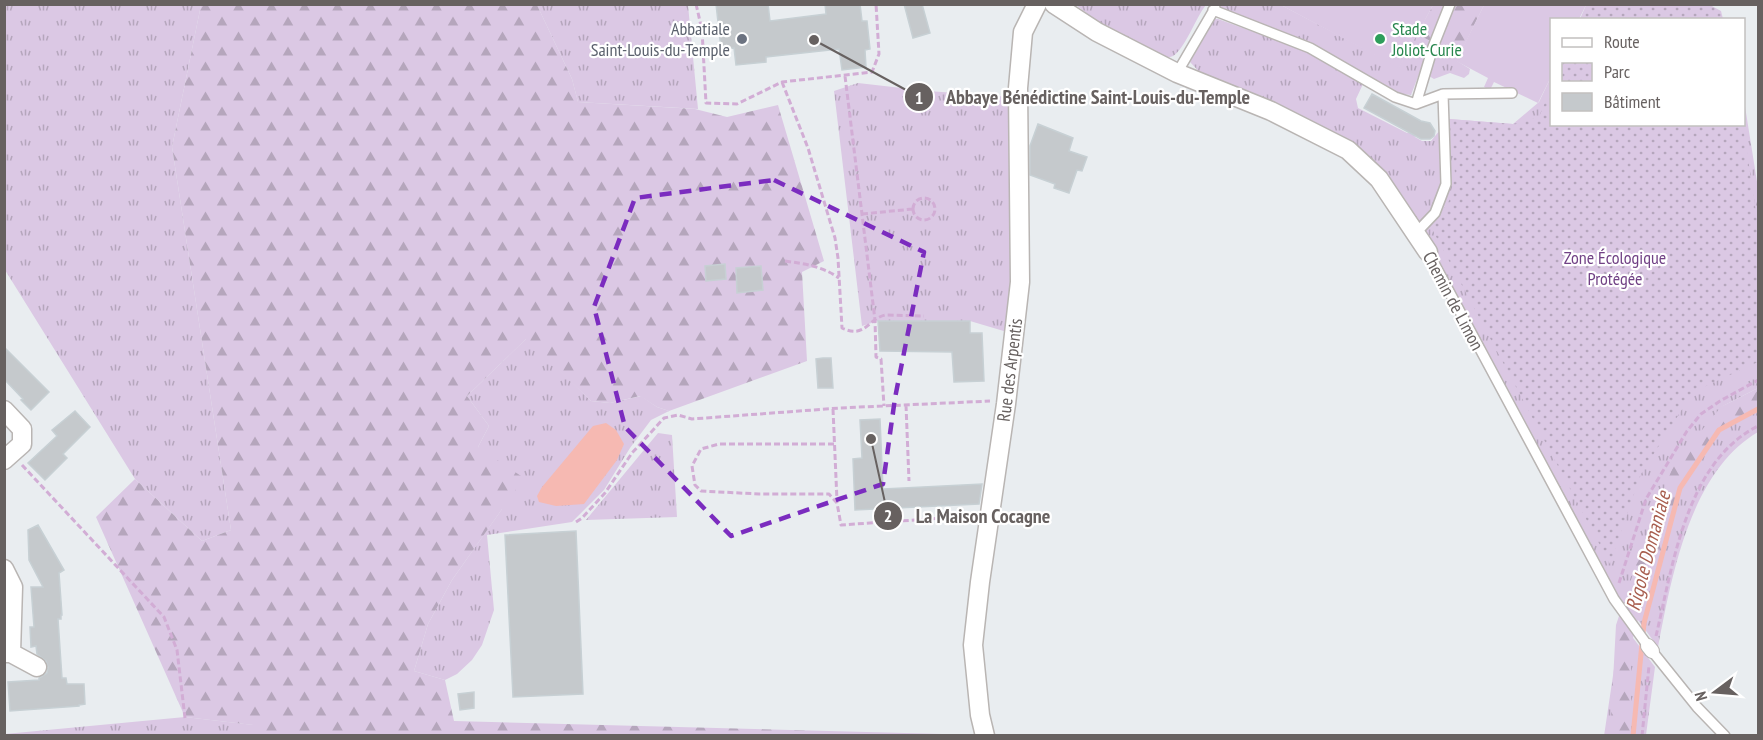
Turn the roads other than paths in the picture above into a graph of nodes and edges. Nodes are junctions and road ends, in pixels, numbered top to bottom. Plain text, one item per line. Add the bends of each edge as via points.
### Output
1 (1037, 4) edge
2 (1054, 4) edge
3 (1450, 4) edge
4 (1177, 73) junction
5 (1512, 93) dead end
6 (1443, 94) junction
7 (1416, 104) junction
8 (1415, 234) junction
9 (1428, 252) joint
10 (4, 410) edge
11 (8, 457) edge
12 (4, 569) edge
13 (8, 653) edge
14 (37, 667) dead end
15 (985, 735) edge
16 (1725, 735) edge

1 - 15 street, Rue des Arpentis via 1023,32 1018,88 1020,282 973,645
2 - 4 street, Chemin de Limon via 1097,32
3 - 7 lane via 1432,46
4 - 7 lane via 1214,9 1310,48 1395,97
4 - 8 street, Chemin de Limon via 1271,111 1348,150 1379,179
5 - 6 lane
6 - 7 lane
6 - 8 lane via 1446,184 1435,213
8 - 9 street, Chemin de Limon
9 - 16 lane, Chemin de Limon via 1614,599 1697,706
10 - 11 street via 22,429 22,444
12 - 13 street via 13,587
13 - 14 street

